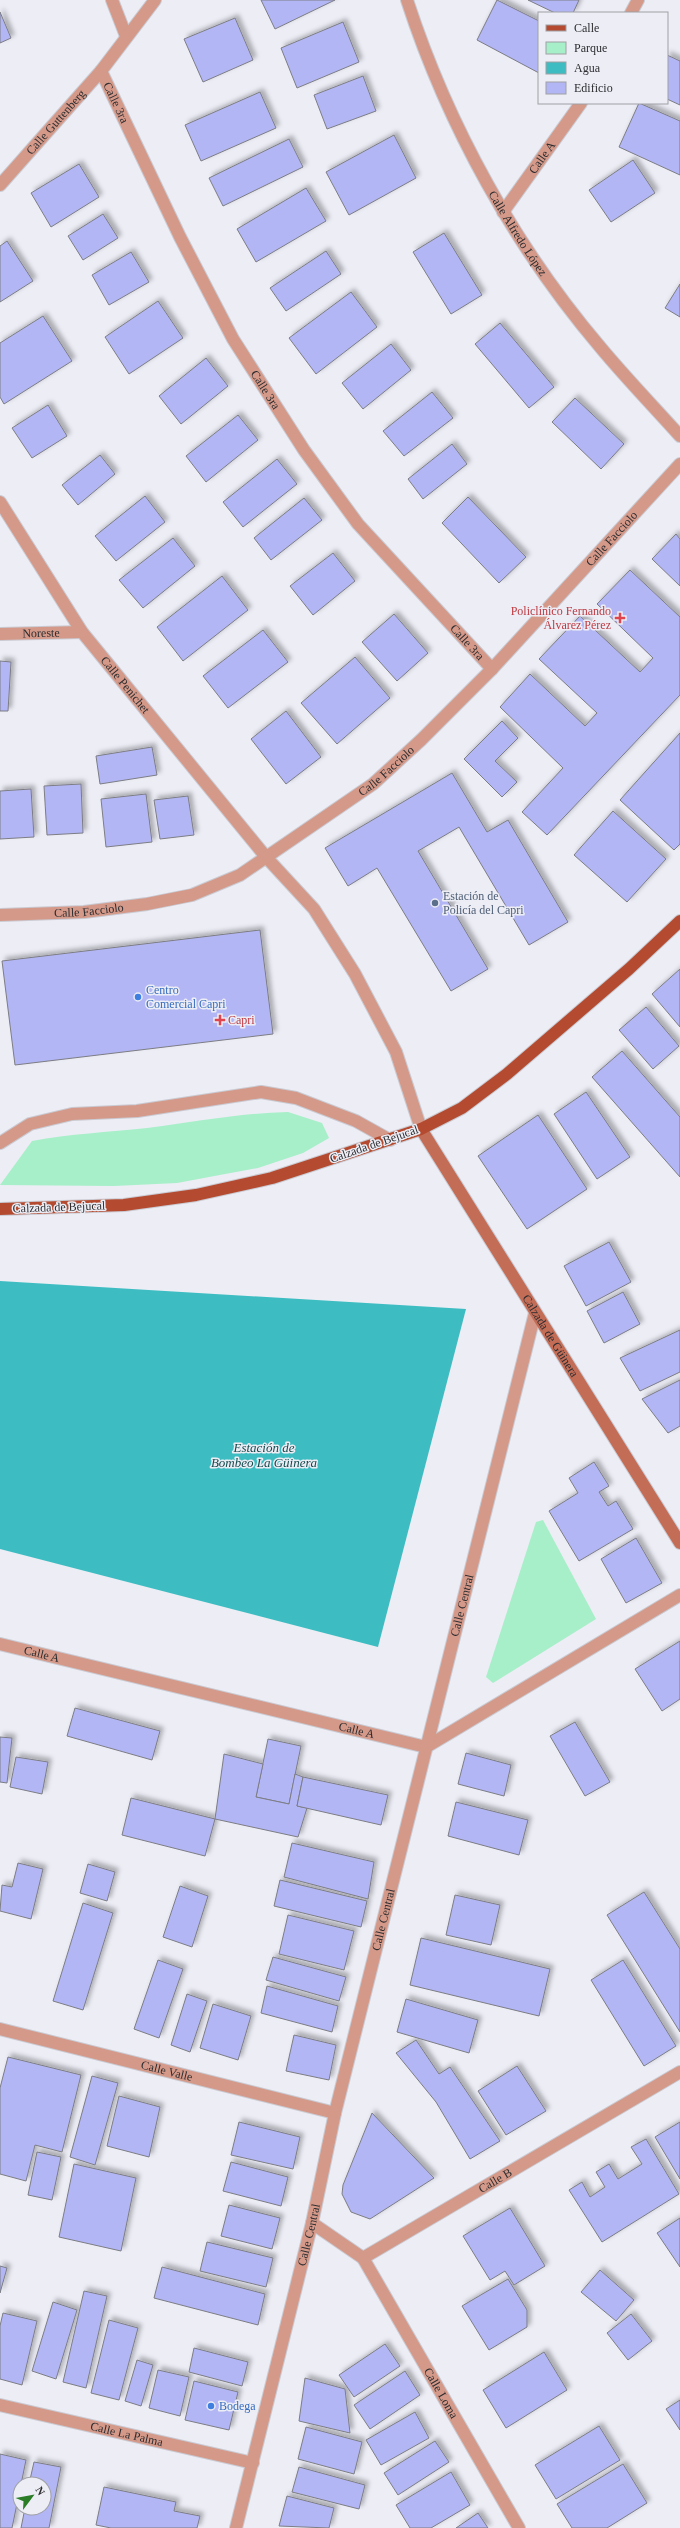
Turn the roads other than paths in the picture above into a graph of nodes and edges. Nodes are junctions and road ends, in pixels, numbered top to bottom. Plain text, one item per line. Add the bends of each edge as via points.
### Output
1 (112, 0) edge
2 (155, 0) edge
3 (407, 0) edge
4 (638, 0) edge
5 (632, 12) edge
6 (126, 36) junction
7 (101, 71) junction
8 (580, 104) edge
9 (0, 185) edge
10 (503, 212) junction
11 (680, 436) edge
12 (680, 464) edge
13 (0, 502) edge
14 (82, 632) junction
15 (0, 634) edge
16 (492, 669) junction
17 (266, 857) junction
18 (0, 915) edge
19 (680, 920) edge
20 (421, 1128) junction
21 (390, 1140) junction
22 (0, 1143) edge
23 (0, 1209) edge
24 (535, 1313) junction
25 (680, 1543) edge
26 (680, 1595) edge
27 (0, 1644) edge
28 (426, 1747) junction
29 (0, 2029) edge
30 (680, 2072) edge
31 (335, 2113) junction
32 (312, 2223) junction
33 (363, 2258) junction
34 (0, 2404) edge
35 (253, 2463) junction
36 (236, 2528) edge
37 (519, 2528) edge

1 - 6 street
2 - 6 street, Calle Guttenberg
3 - 10 street, Calle Alfredo López via 442,92
4 - 5 street
6 - 7 street, Calle Guttenberg
7 - 9 street, Calle Guttenberg
7 - 16 street, Calle 3ra via 180,237 233,339 304,450 358,524
8 - 10 street, Calle A
10 - 11 street, Calle Alfredo López via 559,294 600,348
12 - 16 street, Calle Facciolo
13 - 14 street, Calle Penichet
14 - 15 street, Noreste
14 - 17 street, Calle Penichet
16 - 17 street, Calle Facciolo via 373,784
17 - 18 street, Calle Facciolo via 240,875 192,895 84,912
17 - 20 street, Calle Penichet via 314,909 355,974 396,1052
19 - 20 main road, Calzada de Bejucal via 624,974 507,1074 462,1108
20 - 21 main road, Calzada de Bejucal
20 - 24 main road, Calzada de Güinera
21 - 22 street via 356,1121 296,1098 261,1092 137,1111 72,1114 30,1124
21 - 23 main road, Calzada de Bejucal via 272,1178 196,1195 124,1205
24 - 25 main road, Calzada de Güinera
24 - 28 street, Calle Central
26 - 28 street
27 - 28 street, Calle A
28 - 31 street, Calle Central
29 - 31 street, Calle Valle
30 - 33 street, Calle B
31 - 32 street, Calle Central
32 - 33 street
32 - 35 street, Calle Central
33 - 37 street, Calle Loma
34 - 35 street, Calle La Palma
35 - 36 street, Calle Central

